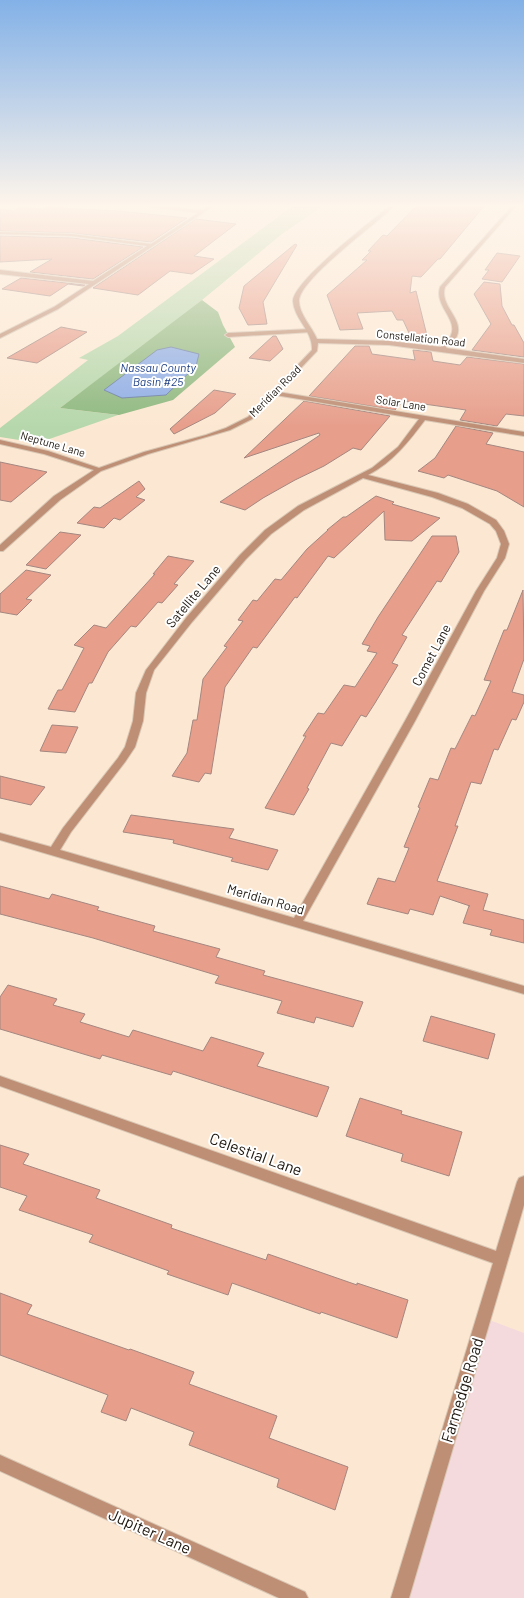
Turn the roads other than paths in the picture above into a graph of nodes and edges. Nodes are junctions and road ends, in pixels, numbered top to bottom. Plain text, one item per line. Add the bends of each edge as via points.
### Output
1 (64, 280) edge
2 (98, 280) edge
3 (308, 280) edge
4 (449, 280) edge
5 (93, 283) junction
6 (310, 331) junction
7 (228, 335) dead end
8 (0, 336) edge
9 (316, 341) junction
10 (442, 349) junction
11 (524, 361) edge
12 (274, 393) junction
13 (424, 417) junction
14 (524, 434) edge
15 (0, 442) edge
16 (99, 470) junction
17 (361, 475) junction
18 (0, 549) edge
19 (0, 836) edge
20 (53, 852) junction
21 (297, 922) junction
22 (524, 990) edge
23 (0, 1081) edge
24 (524, 1182) edge
25 (501, 1259) junction
26 (1, 1467) edge
27 (299, 1598) edge
28 (400, 1598) edge

1 - 5 street
2 - 5 street
3 - 6 street via 296,296 296,306
4 - 10 street via 441,290 442,302 455,325 454,336
5 - 8 street via 38,318
6 - 7 lane
6 - 9 street
9 - 10 street, Constellation Road via 389,343
9 - 12 street, Meridian Road via 315,350
10 - 11 street, Constellation Road
12 - 13 street, Solar Lane
12 - 16 street, Meridian Road via 250,418 228,429
13 - 14 street, Solar Lane
13 - 17 street, Satellite Lane via 400,448 374,469
15 - 16 street, Neptune Lane via 46,452
16 - 18 street, Meridian Road via 57,498
17 - 20 street, Satellite Lane via 301,508 268,532 189,620 150,670 141,693 138,721 130,747
17 - 21 street, Comet Lane via 465,506 493,522 505,544 501,558 480,591
19 - 20 street, Meridian Road
20 - 21 street, Meridian Road
21 - 22 street, Meridian Road
23 - 25 street, Celestial Lane
24 - 25 street, Farmedge Road
25 - 28 street, Farmedge Road
26 - 27 street, Jupiter Lane

